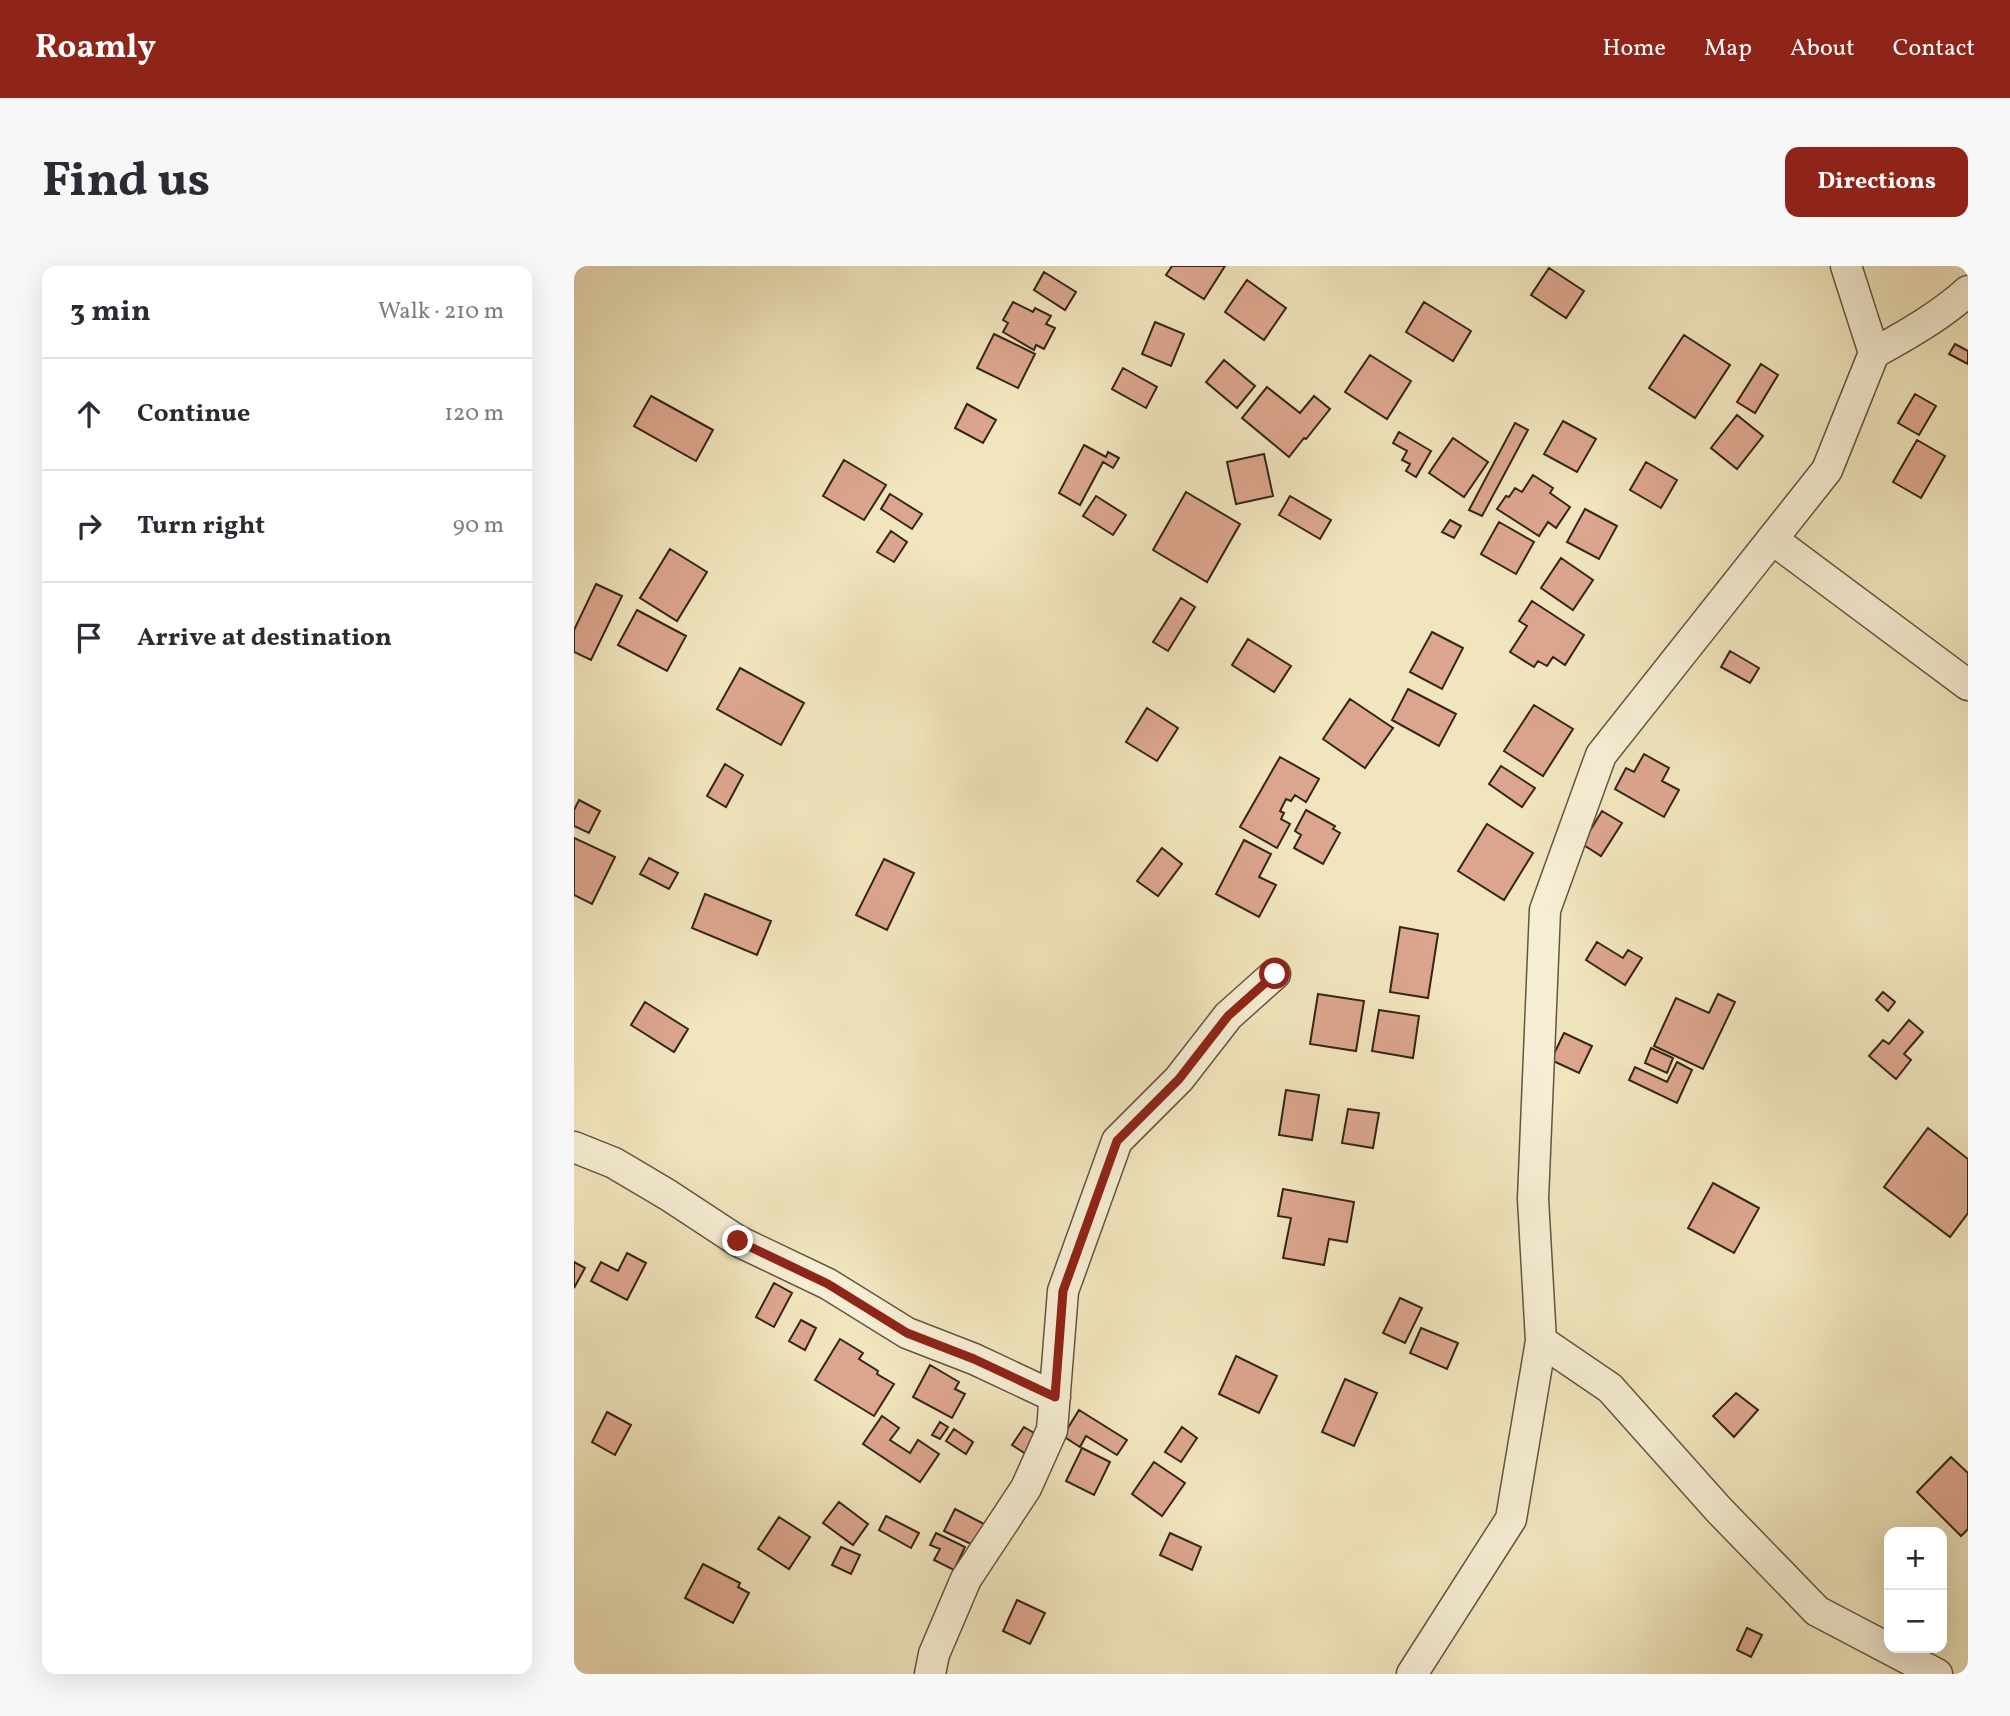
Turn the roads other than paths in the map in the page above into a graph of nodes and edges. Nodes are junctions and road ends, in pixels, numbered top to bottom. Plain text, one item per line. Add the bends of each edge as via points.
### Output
1 (1846, 266) edge
2 (1968, 291) edge
3 (1874, 353) junction
4 (1772, 539) junction
5 (1968, 685) edge
6 (1275, 974) dead end
7 (574, 1147) edge
8 (1541, 1341) junction
9 (1055, 1397) junction
10 (930, 1674) edge
11 (1412, 1674) edge
12 (1937, 1674) edge

1 - 3 street
2 - 3 street
3 - 4 street via 1827,470
4 - 5 street
4 - 8 street via 1601,755 1545,910 1534,1199
6 - 9 street via 1228,1016 1179,1079 1117,1141 1063,1291
7 - 9 street via 614,1163 738,1241 828,1284 907,1333
8 - 11 street via 1511,1519
8 - 12 street via 1609,1388 1817,1611
9 - 10 street via 1052,1430 1026,1488 966,1579

